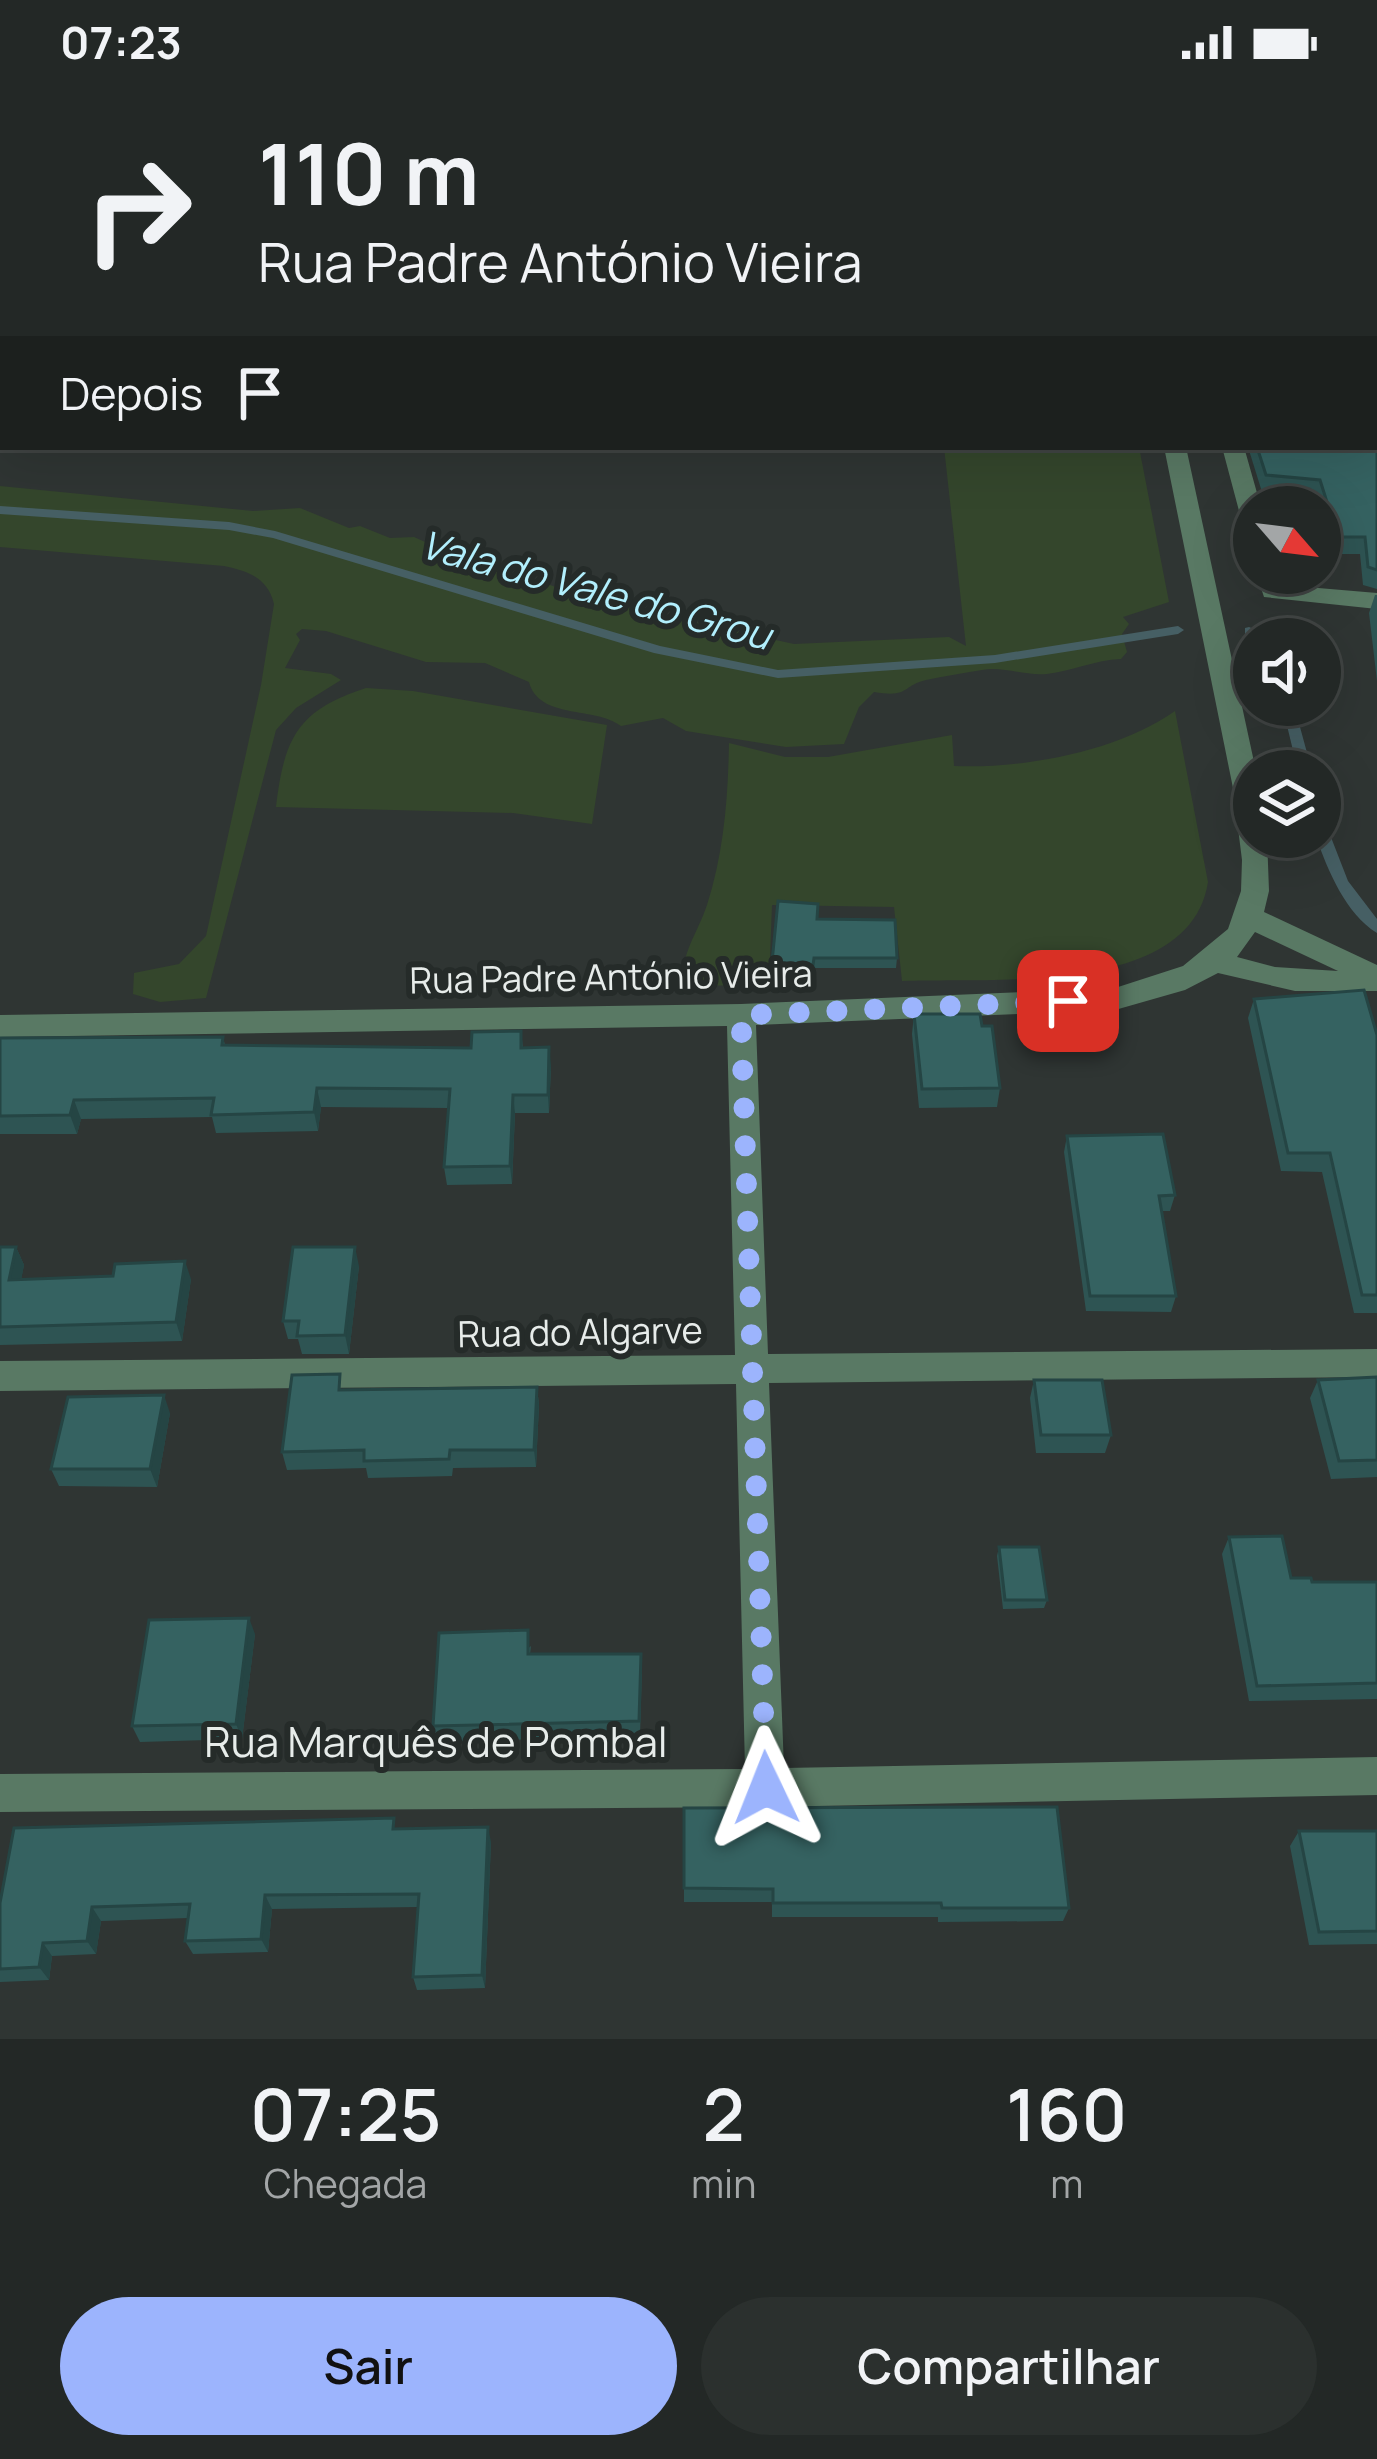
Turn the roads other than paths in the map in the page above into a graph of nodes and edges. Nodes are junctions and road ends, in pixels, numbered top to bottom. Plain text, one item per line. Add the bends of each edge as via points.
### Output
1 (1176, 450) edge
2 (1234, 450) edge
3 (1244, 486) edge
4 (1336, 594) edge
5 (1377, 601) edge
6 (1249, 917) junction
7 (1215, 961) junction
8 (1377, 978) edge
9 (741, 1015) junction
10 (0, 1026) edge
11 (1377, 1363) edge
12 (752, 1369) junction
13 (0, 1376) edge
14 (1377, 1776) edge
15 (766, 1788) junction
16 (0, 1793) edge

1 - 6 street via 1256,860
2 - 3 street
4 - 5 street
6 - 7 street, Rua Padre António Vieira
6 - 8 street
7 - 8 street via 1307,985
7 - 9 street, Rua Padre António Vieira via 1165,988 1114,999
9 - 10 street, Rua Padre António Vieira
9 - 12 street
11 - 12 street, Rua do Algarve
12 - 13 street, Rua do Algarve
12 - 15 street
14 - 15 street, Rua Marquês de Pombal
15 - 16 street, Rua Marquês de Pombal

